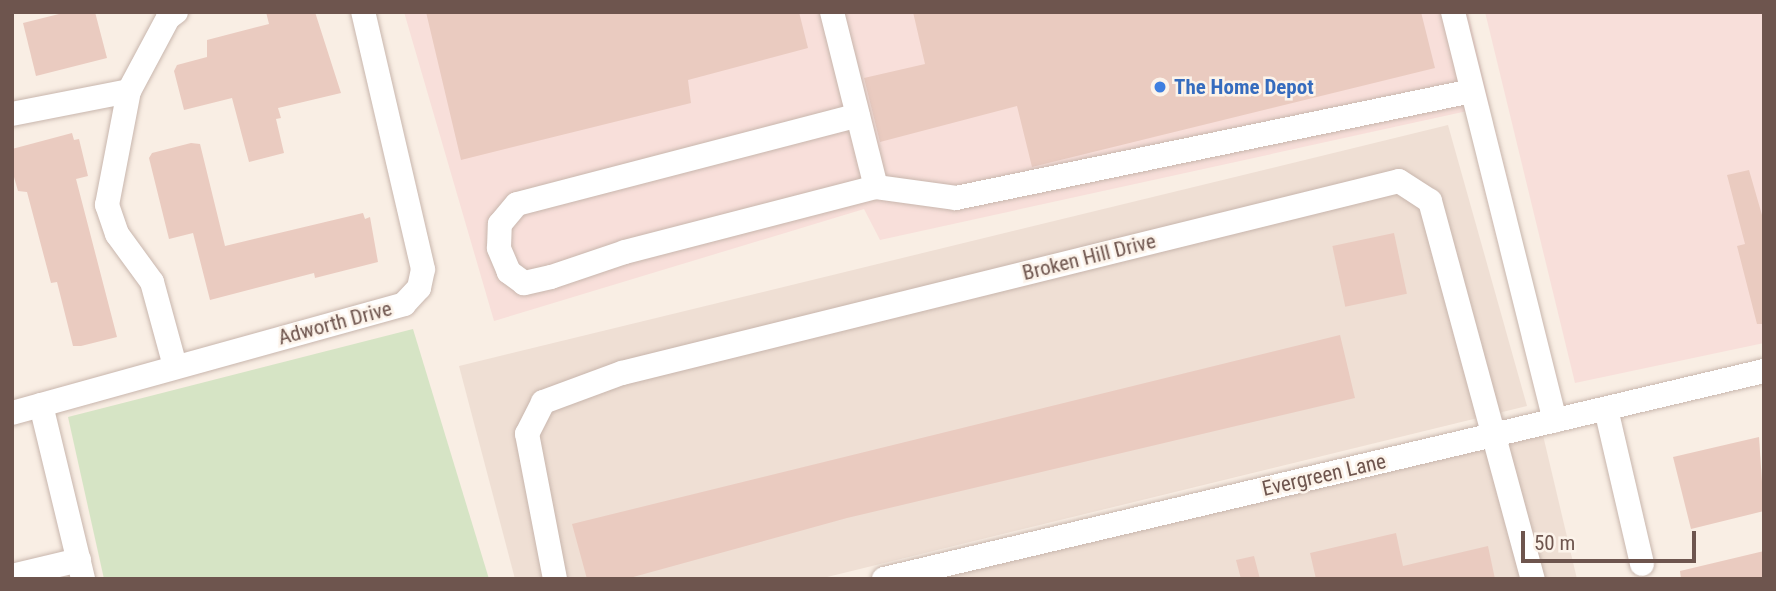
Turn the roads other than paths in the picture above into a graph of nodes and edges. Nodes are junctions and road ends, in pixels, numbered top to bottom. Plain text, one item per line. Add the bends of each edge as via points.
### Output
1 (176, 12) edge
2 (363, 12) edge
3 (832, 12) edge
4 (1453, 12) edge
5 (129, 91) junction
6 (1472, 91) junction
7 (12, 114) edge
8 (858, 115) junction
9 (876, 187) junction
10 (175, 366) junction
11 (1764, 371) edge
12 (41, 405) junction
13 (1606, 409) junction
14 (12, 413) edge
15 (1555, 420) junction
16 (1497, 434) junction
17 (1642, 564) dead end
18 (81, 569) edge
19 (952, 571) edge
20 (12, 576) edge
21 (555, 579) edge
22 (884, 579) edge
23 (1533, 579) edge

1 - 5 street via 168,18
2 - 10 street, Adworth Drive via 423,269 419,288 404,304
3 - 8 street
4 - 6 street
5 - 7 street
5 - 10 street via 107,205 117,234 152,282
6 - 9 street via 956,198
6 - 15 street
8 - 9 street
8 - 9 street via 517,204 500,224 499,248 509,272 524,283
10 - 12 street, Adworth Drive
11 - 13 street, Evergreen Lane
12 - 14 street, Adworth Drive
12 - 18 street
13 - 15 street, Evergreen Lane
13 - 17 street
15 - 16 street, Evergreen Lane
16 - 19 street, Evergreen Lane
16 - 21 street, Broken Hill Drive via 1430,201 1399,181 622,373 543,402 527,433
16 - 23 street, Broken Hill Drive
18 - 20 street
19 - 22 street, Evergreen Lane

